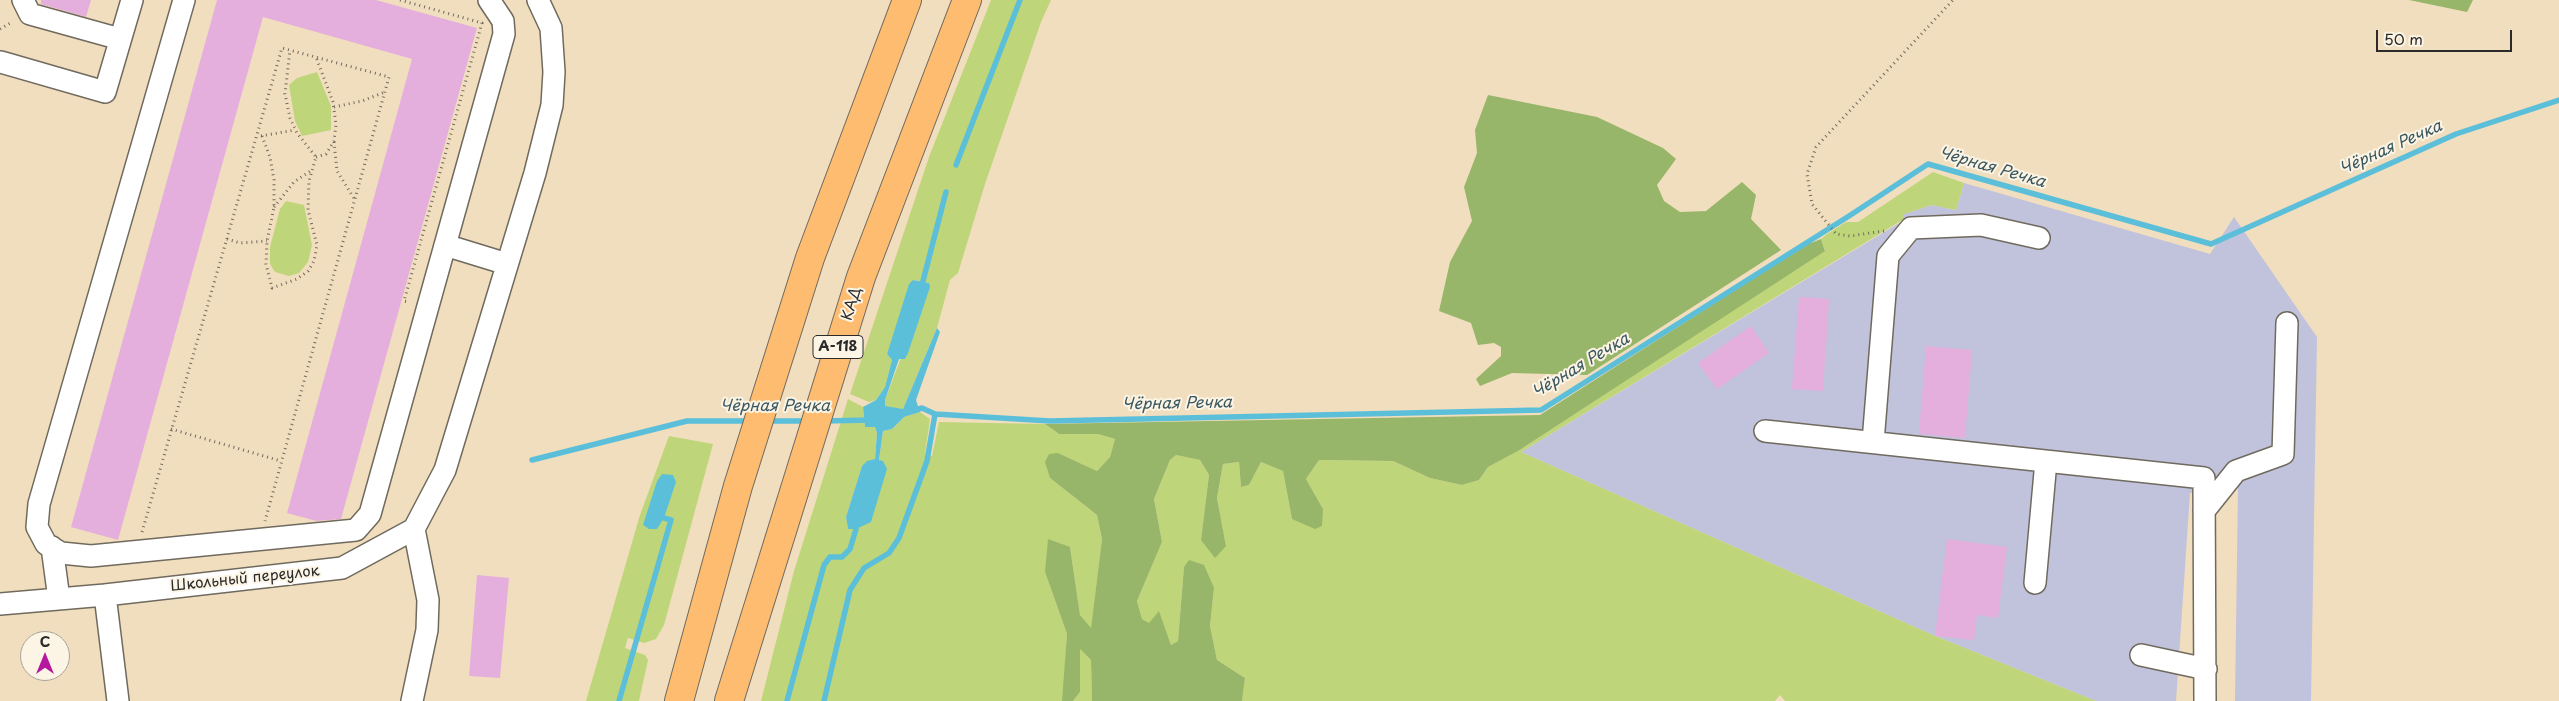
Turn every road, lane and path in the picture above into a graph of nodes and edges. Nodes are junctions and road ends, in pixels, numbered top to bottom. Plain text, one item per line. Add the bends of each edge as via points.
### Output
1 (23, 0) edge
2 (132, 0) edge
3 (184, 0) edge
4 (400, 0) edge
5 (489, 0) edge
6 (538, 0) edge
7 (908, 0) edge
8 (967, 0) edge
9 (1953, 0) edge
10 (120, 39) junction
11 (290, 50) junction
12 (316, 57) junction
13 (1, 62) dead end
14 (385, 92) junction
15 (334, 107) junction
16 (295, 130) junction
17 (262, 136) junction
18 (256, 138) junction
19 (334, 141) junction
20 (316, 157) junction
21 (312, 169) junction
22 (355, 200) junction
23 (274, 207) junction
24 (1911, 228) junction
25 (2039, 238) dead end
26 (227, 239) junction
27 (267, 241) junction
28 (445, 245) junction
29 (507, 264) junction
30 (404, 301) dead end
31 (2287, 323) dead end
32 (172, 429) junction
33 (1765, 431) dead end
34 (1873, 442) junction
35 (282, 461) junction
36 (2046, 461) junction
37 (2204, 511) junction
38 (414, 529) junction
39 (260, 540) junction
40 (52, 547) junction
41 (136, 552) junction
42 (2035, 583) dead end
43 (105, 595) junction
44 (58, 599) junction
45 (0, 604) edge
46 (2141, 655) dead end
47 (2206, 669) junction
48 (118, 701) edge
49 (412, 701) edge
50 (679, 701) edge
51 (730, 701) edge
52 (2205, 701) edge

1 - 10 street via 30,14
2 - 10 street
3 - 40 street via 39,504 37,527 46,544
4 - 30 path via 482,23
5 - 28 street via 503,21 504,34
6 - 29 street via 551,28 552,104
7 - 50 highway via 810,258 738,486
8 - 51 highway, КАД / А-118 via 861,277
9 - 24 path via 1816,147 1806,174 1812,204 1836,234 1850,236
10 - 13 street via 105,92
11 - 12 path
11 - 16 path via 285,94
11 - 18 path via 282,48
12 - 14 path via 389,77
12 - 15 path
14 - 15 path
14 - 22 path
15 - 19 path
16 - 17 path
16 - 20 path
17 - 18 path
17 - 23 path via 274,180
18 - 26 path
19 - 20 path via 326,154
19 - 22 path via 337,171
20 - 21 path
21 - 23 path via 294,182
21 - 27 path via 308,210 317,246 308,271 297,279 272,288 266,264
22 - 35 path
23 - 27 path
24 - 25 street via 1981,225
24 - 34 street via 1888,256
26 - 27 path via 240,243
26 - 32 path
28 - 29 street
28 - 39 street via 370,514 356,530
29 - 38 street via 445,470
31 - 37 street via 2283,454 2236,471
32 - 35 path
32 - 41 path
33 - 34 street
34 - 36 street
35 - 39 path
36 - 37 street via 2204,478
36 - 42 street
37 - 47 street
38 - 43 street, Школьный переулок via 342,568
38 - 49 street via 428,600 428,630
39 - 41 street
40 - 41 street via 61,553 92,556
40 - 44 street
43 - 44 street, Школьный переулок
43 - 48 street
44 - 45 street, Школьный переулок
46 - 47 street
47 - 52 street

